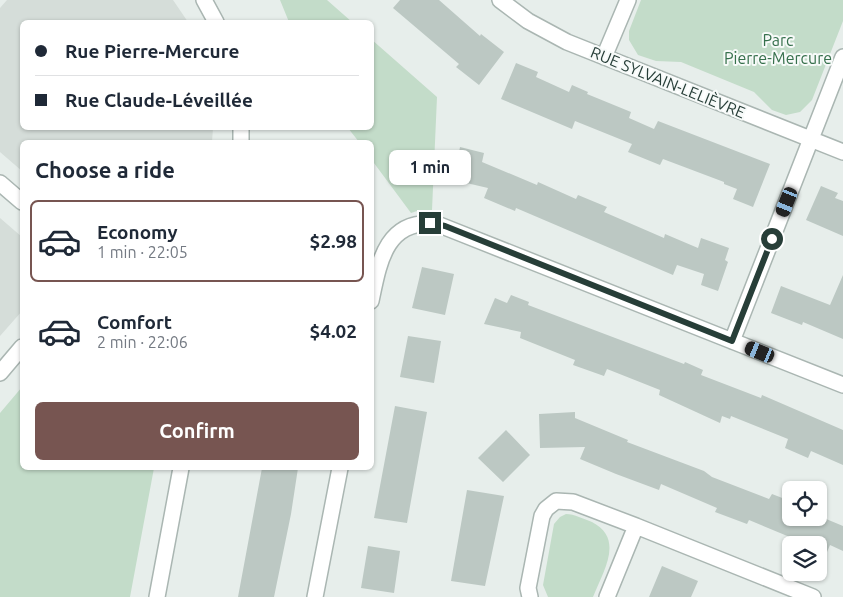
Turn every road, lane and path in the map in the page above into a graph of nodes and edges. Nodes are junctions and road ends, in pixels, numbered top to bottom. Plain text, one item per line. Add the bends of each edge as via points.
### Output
1 (204, 0) edge
2 (500, 0) edge
3 (628, 0) edge
4 (215, 20) edge
5 (843, 56) edge
6 (604, 57) junction
7 (811, 140) junction
8 (843, 152) edge
9 (0, 183) edge
10 (20, 200) edge
11 (374, 287) edge
12 (732, 341) junction
13 (20, 349) edge
14 (0, 373) edge
15 (843, 386) edge
16 (181, 470) edge
17 (340, 470) edge
18 (636, 526) junction
19 (157, 597) edge
20 (315, 597) edge
21 (530, 597) edge
22 (607, 597) edge
23 (813, 597) edge

1 - 4 street
2 - 6 street, RUE SYLVAIN-LELIÈVRE via 543,30
3 - 6 street
5 - 7 street
6 - 7 street, RUE SYLVAIN-LELIÈVRE
7 - 8 street, RUE SYLVAIN-LELIÈVRE
7 - 12 street
9 - 10 street
11 - 12 street via 380,258 393,238 418,223 438,224
12 - 15 street
13 - 14 street
16 - 19 street
17 - 20 street
18 - 21 street via 573,502 556,501 542,516 528,588
18 - 22 street
18 - 23 street

